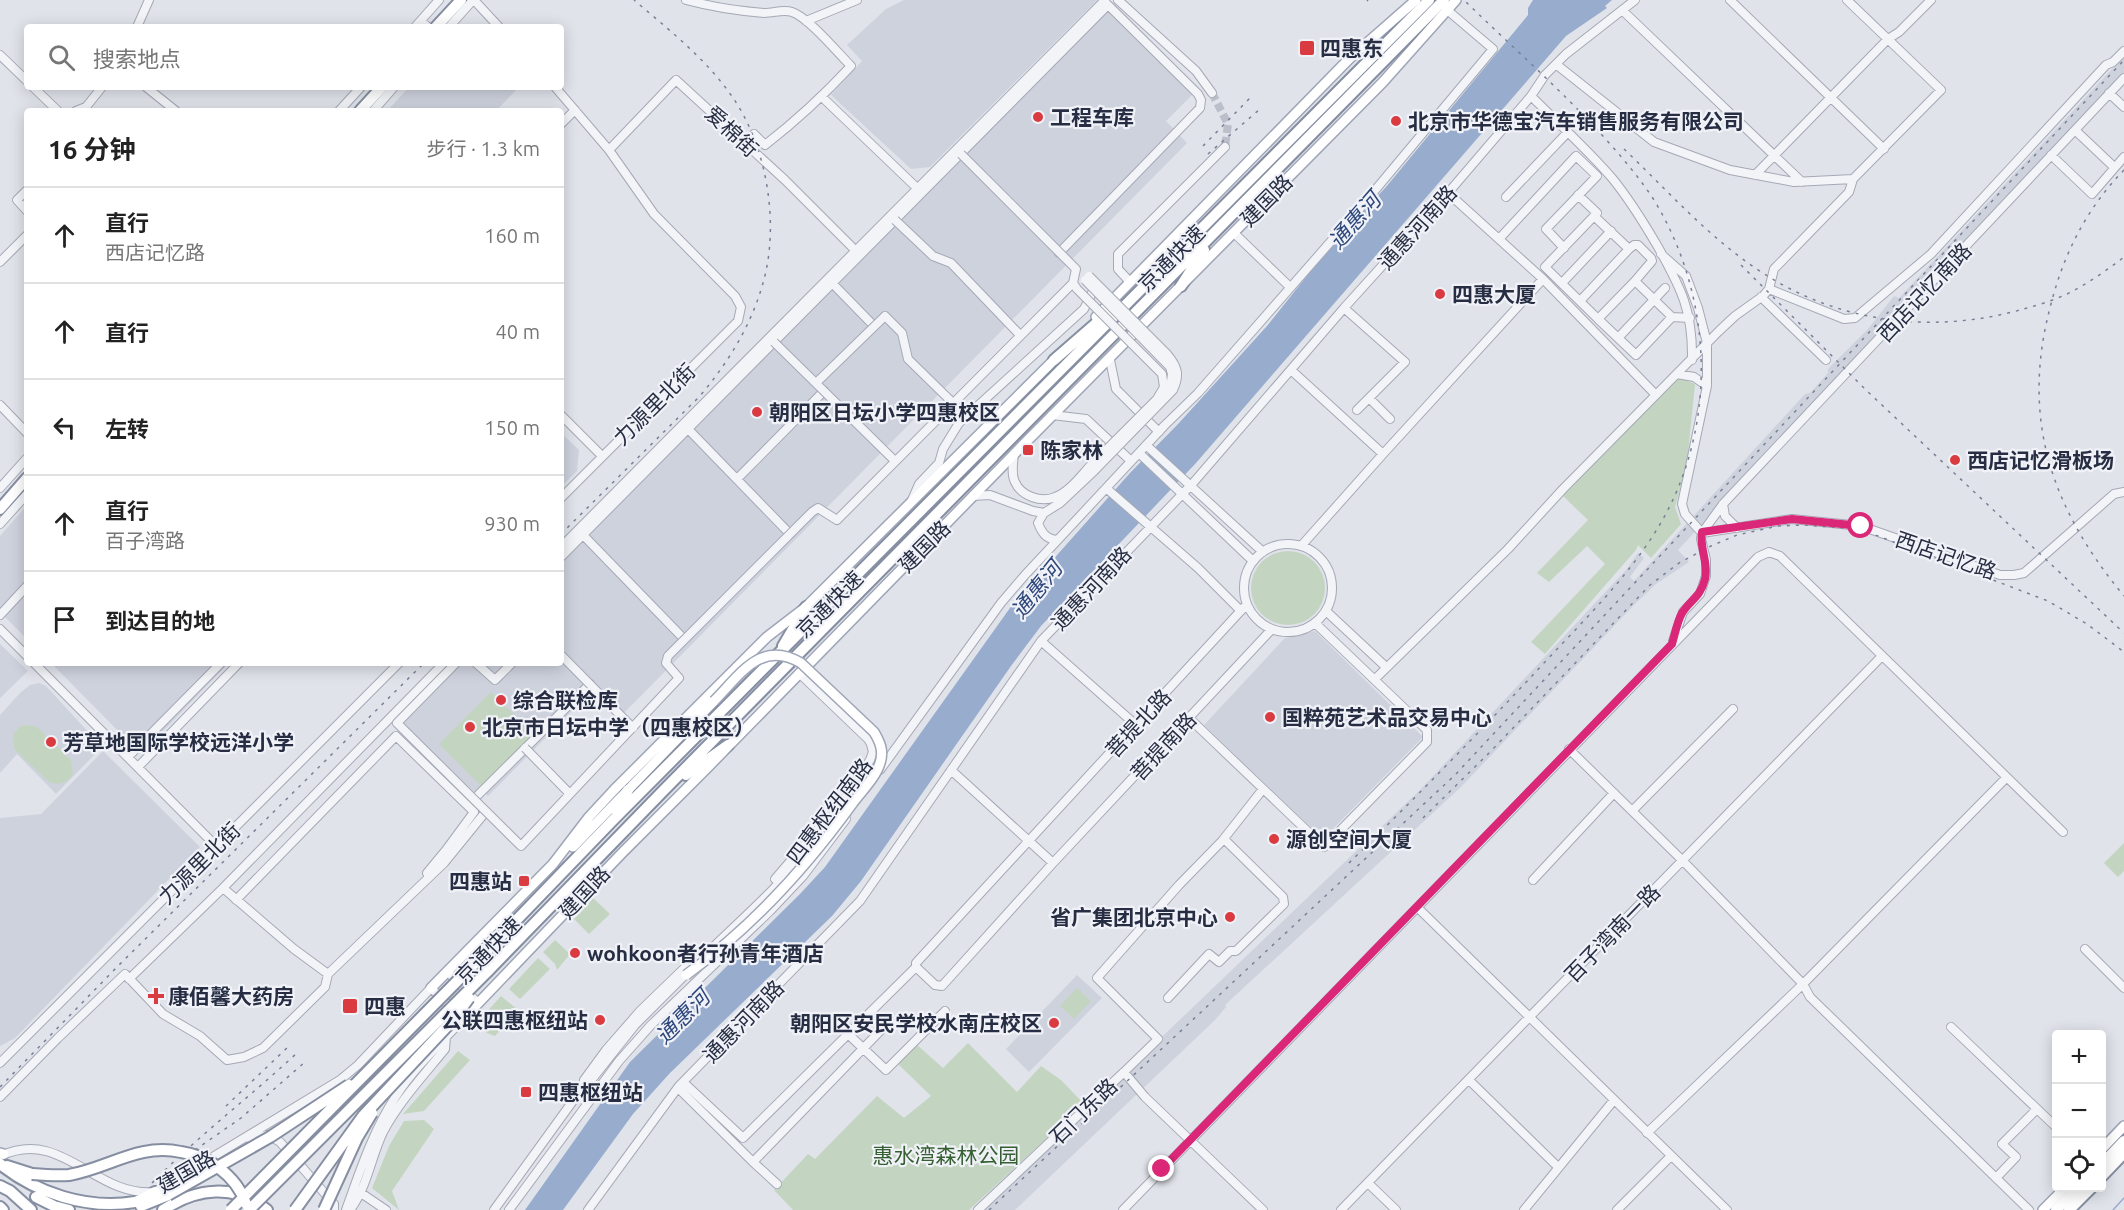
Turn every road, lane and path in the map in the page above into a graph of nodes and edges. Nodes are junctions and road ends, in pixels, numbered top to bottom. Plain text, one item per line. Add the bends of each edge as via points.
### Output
1 (149, 0) edge
2 (439, 0) edge
3 (452, 0) edge
4 (461, 0) edge
5 (473, 0) edge
6 (686, 0) edge
7 (857, 0) edge
8 (1105, 0) edge
9 (1118, 0) edge
10 (1416, 0) edge
11 (1429, 0) edge
12 (1456, 0) edge
13 (1635, 0) edge
14 (1730, 0) edge
15 (1847, 0) edge
16 (1931, 0) edge
17 (1445, 5) edge
18 (1622, 10) junction
19 (806, 21) junction
20 (138, 24) edge
21 (425, 24) edge
22 (426, 24) edge
23 (439, 24) edge
24 (451, 24) edge
25 (496, 24) edge
26 (1888, 39) junction
27 (2124, 51) edge
28 (0, 55) edge
29 (1557, 65) junction
30 (24, 78) edge
31 (2124, 78) edge
32 (36, 90) edge
33 (100, 90) edge
34 (150, 90) edge
35 (358, 90) edge
36 (370, 90) edge
37 (379, 90) edge
38 (391, 90) edge
39 (558, 90) edge
40 (1212, 93) tunnel mouth
41 (2109, 93) junction
42 (1531, 96) junction
43 (822, 97) junction
44 (1830, 97) junction
45 (2124, 107) edge
46 (55, 108) edge
47 (86, 108) edge
48 (172, 108) edge
49 (342, 108) edge
50 (355, 108) edge
51 (363, 108) edge
52 (376, 108) edge
53 (575, 110) junction
54 (564, 121) edge
55 (2075, 130) junction
56 (1567, 133) junction
57 (754, 134) dead end
58 (1225, 147) dead end
59 (1884, 149) junction
60 (609, 150) junction
61 (961, 154) junction
62 (1773, 155) junction
63 (2050, 155) junction
64 (2124, 157) edge
65 (2114, 167) junction
66 (1755, 175) junction
67 (1852, 179) junction
68 (1802, 182) junction
69 (917, 188) junction
70 (24, 193) edge
71 (1448, 193) junction
72 (1578, 195) junction
73 (1506, 196) dead end
74 (24, 208) edge
75 (1594, 216) junction
76 (895, 220) junction
77 (1611, 231) junction
78 (1215, 232) junction
79 (1234, 233) junction
80 (24, 238) edge
81 (1499, 239) junction
82 (1564, 248) junction
83 (1629, 249) junction
84 (855, 250) junction
85 (1059, 253) junction
86 (1662, 254) junction
87 (0, 262) edge
88 (1167, 262) junction
89 (1076, 269) junction
90 (1544, 279) junction
91 (1635, 281) junction
92 (1081, 282) junction
93 (1130, 282) junction
94 (832, 283) junction
95 (1562, 283) junction
96 (1181, 286) junction
97 (1290, 287) junction
98 (1665, 288) dead end
99 (1769, 289) junction
100 (1092, 293) junction
101 (1761, 297) junction
102 (1654, 300) junction
103 (1580, 301) junction
104 (1344, 308) junction
105 (1672, 318) junction
106 (1690, 318) junction
107 (1598, 319) junction
108 (874, 326) junction
109 (1020, 335) junction
110 (1618, 338) junction
111 (774, 342) junction
112 (1707, 343) junction
113 (1054, 360) junction
114 (1110, 360) junction
115 (1692, 360) junction
116 (1826, 360) dead end
117 (1291, 370) junction
118 (1677, 374) junction
119 (816, 383) junction
120 (1707, 386) junction
121 (1164, 387) junction
122 (824, 391) junction
123 (1656, 395) junction
124 (1369, 398) junction
125 (953, 403) junction
126 (0, 405) edge
127 (1357, 410) dead end
128 (1052, 415) junction
129 (564, 418) edge
130 (1390, 420) dead end
131 (688, 429) junction
132 (24, 430) edge
133 (1159, 432) junction
134 (1146, 445) junction
135 (1139, 453) junction
136 (1014, 454) junction
137 (1383, 454) junction
138 (602, 456) junction
139 (24, 461) edge
140 (895, 461) junction
141 (1131, 461) junction
142 (1092, 469) junction
143 (24, 474) edge
144 (737, 479) junction
145 (24, 481) edge
146 (1191, 486) junction
147 (0, 488) edge
148 (1106, 488) junction
149 (2124, 492) edge
150 (1183, 494) junction
151 (564, 495) edge
152 (973, 496) junction
153 (24, 497) edge
154 (0, 501) edge
155 (910, 504) junction
156 (1723, 504) junction
157 (0, 509) edge
158 (1044, 513) junction
159 (0, 524) edge
160 (1150, 526) junction
161 (1737, 528) junction
162 (1702, 532) junction
163 (790, 534) junction
164 (583, 535) junction
165 (1057, 540) junction
166 (564, 544) edge
167 (1302, 545) junction
168 (1263, 552) junction
169 (564, 554) edge
170 (1253, 561) junction
171 (24, 589) edge
172 (806, 607) junction
173 (1244, 607) junction
174 (1326, 611) junction
175 (0, 615) edge
176 (1315, 623) junction
177 (0, 629) edge
178 (1272, 629) junction
179 (684, 639) junction
180 (1041, 641) junction
181 (1672, 644) junction
182 (24, 653) edge
183 (1882, 656) junction
184 (564, 658) edge
185 (774, 660) junction
186 (37, 666) edge
187 (218, 666) edge
188 (236, 666) edge
189 (396, 666) edge
190 (441, 666) edge
191 (453, 666) edge
192 (479, 666) edge
193 (509, 666) edge
194 (1386, 667) junction
195 (799, 673) junction
196 (1375, 679) junction
197 (590, 684) junction
198 (1733, 709) dead end
199 (1189, 718) junction
200 (1136, 725) junction
201 (633, 728) junction
202 (728, 745) junction
203 (525, 748) junction
204 (1569, 749) junction
205 (873, 752) junction
206 (128, 757) junction
207 (138, 767) junction
208 (951, 770) junction
209 (2006, 778) junction
210 (628, 789) junction
211 (1263, 789) junction
212 (662, 792) junction
213 (570, 794) junction
214 (1614, 794) junction
215 (474, 799) junction
216 (1632, 811) junction
217 (483, 814) dead end
218 (613, 820) junction
219 (2063, 832) dead end
220 (1224, 839) junction
221 (1029, 841) junction
222 (216, 846) junction
223 (1682, 860) junction
224 (1053, 863) junction
225 (553, 864) junction
226 (429, 877) junction
227 (1533, 880) dead end
228 (223, 888) junction
229 (237, 900) junction
230 (1418, 908) junction
231 (2085, 949) dead end
232 (916, 966) junction
233 (488, 971) junction
234 (448, 972) junction
235 (328, 974) junction
236 (686, 975) junction
237 (129, 979) junction
238 (1803, 984) junction
239 (431, 988) junction
240 (2124, 988) edge
241 (423, 997) junction
242 (1168, 998) dead end
243 (478, 1003) junction
244 (945, 1011) dead end
245 (1531, 1017) junction
246 (463, 1019) junction
247 (1951, 1027) dead end
248 (455, 1028) junction
249 (882, 1029) dead end
250 (848, 1034) junction
251 (446, 1037) junction
252 (863, 1048) junction
253 (0, 1063) edge
254 (1124, 1072) junction
255 (367, 1073) junction
256 (1469, 1080) junction
257 (392, 1083) junction
258 (681, 1085) junction
259 (583, 1088) junction
260 (0, 1097) edge
261 (1614, 1100) junction
262 (2037, 1108) junction
263 (2052, 1123) edge
264 (2124, 1126) edge
265 (1647, 1132) junction
266 (1191, 1139) junction
267 (2124, 1141) edge
268 (235, 1143) junction
269 (2106, 1145) edge
270 (2124, 1153) edge
271 (1671, 1156) junction
272 (1, 1157) edge
273 (2106, 1160) edge
274 (2124, 1160) edge
275 (753, 1162) junction
276 (1558, 1167) junction
277 (0, 1171) edge
278 (2106, 1172) edge
279 (1996, 1178) junction
280 (2106, 1180) edge
281 (1368, 1183) junction
282 (777, 1184) dead end
283 (0, 1186) edge
284 (155, 1192) junction
285 (2061, 1192) edge
286 (2074, 1192) edge
287 (2087, 1192) edge
288 (2094, 1192) edge
289 (361, 1193) junction
290 (168, 1195) junction
291 (23, 1210) edge
292 (31, 1210) edge
293 (69, 1210) edge
294 (131, 1210) edge
295 (146, 1210) edge
296 (164, 1210) edge
297 (231, 1210) edge
298 (248, 1210) edge
299 (267, 1210) edge
300 (295, 1210) edge
301 (324, 1210) edge
302 (334, 1210) edge
303 (348, 1210) edge
304 (386, 1210) edge
305 (494, 1210) edge
306 (509, 1210) edge
307 (588, 1210) edge
308 (978, 1210) edge
309 (1123, 1210) edge
310 (1263, 1210) edge
311 (1341, 1210) edge
312 (1396, 1210) edge
313 (1524, 1210) edge
314 (1617, 1210) edge
315 (1727, 1210) edge
316 (2029, 1210) edge
317 (2043, 1210) edge
318 (2056, 1210) edge
319 (2069, 1210) edge
320 (2076, 1210) edge

1 - 20 street
2 - 21 street
3 - 22 highway
4 - 23 highway
5 - 24 street
5 - 25 street
6 - 19 street via 768,13 783,10
7 - 19 street
8 - 69 street
9 - 40 street via 1196,71
10 - 93 main road, 建国路 via 1350,58
11 - 88 highway, 京通快速
12 - 17 main road, 建国路
13 - 18 street, 通惠河南路
14 - 44 street
15 - 26 street
16 - 26 street
17 - 78 highway, 京通快速
17 - 79 main road, 建国路 via 1383,82
17 - 97 street via 1493,49
18 - 29 street, 通惠河南路
18 - 62 street
19 - 43 street via 851,66
26 - 44 street
26 - 59 street via 1941,90
27 - 99 street via 2106,65 1931,254 1855,318 1844,320
28 - 30 street
29 - 42 street, 通惠河南路
29 - 66 street via 1654,142 1730,170
31 - 41 street, 西店记忆南路
32 - 46 street
33 - 47 street
34 - 48 street
35 - 49 street
36 - 50 highway
37 - 51 highway
38 - 52 street
39 - 53 street
41 - 45 street
41 - 55 street, 西店记忆南路
42 - 56 street
42 - 71 street, 通惠河南路
43 - 57 street via 765,145
43 - 69 street
44 - 59 street
44 - 62 street
53 - 54 street
53 - 60 street
55 - 63 street, 西店记忆南路
55 - 65 street
56 - 73 street
56 - 86 street via 1637,211
58 - 93 street via 1118,254 1118,269
59 - 67 street
60 - 84 street, 爱棉街 via 676,80
60 - 138 street, 力源里北街 via 654,214 735,296 741,307 738,321
61 - 76 street
61 - 85 street, bridge
61 - 85 street via 1107,5 1189,86 1201,100 1200,108
62 - 66 street
62 - 68 street
63 - 65 street via 2092,194
63 - 156 street, 西店记忆南路
64 - 65 street
66 - 68 street
67 - 68 street
67 - 99 street via 1849,192 1774,269
69 - 84 street
70 - 74 street via 17,200
71 - 81 street
71 - 104 street, 通惠河南路
72 - 75 street via 1597,213
72 - 81 street via 1597,176 1576,156
72 - 82 street via 1545,229
75 - 77 street
75 - 82 street
76 - 94 street
76 - 109 street, bridge via 933,256 951,263
77 - 83 street
77 - 95 street
78 - 96 highway
78 - 212 highway, 京通快速
79 - 96 main road, 建国路
79 - 97 street
80 - 87 street
81 - 90 street
82 - 95 street via 1545,267
83 - 91 street via 1638,245 1652,258
83 - 103 street
84 - 166 street
85 - 89 street, bridge
86 - 106 street
86 - 112 street via 1686,276
88 - 113 highway
88 - 185 highway, 京通快速
89 - 92 street, bridge
89 - 92 street via 1084,271
90 - 123 street
90 - 137 street
91 - 102 street
91 - 107 street
92 - 100 street, bridge
92 - 109 street, bridge
92 - 121 street, bridge via 1159,369
92 - 142 street, bridge via 1174,363 1178,373 1173,390
93 - 113 main road, 建国路
94 - 108 street
94 - 111 street
95 - 103 street
96 - 114 main road, 建国路
97 - 133 street
98 - 102 street
99 - 101 street
100 - 121 street, bridge via 1160,362 1166,373
100 - 155 street via 1084,309 959,423 939,463 919,484
101 - 112 street
101 - 116 street
102 - 105 street
102 - 110 street
103 - 107 street
104 - 117 street, 通惠河南路
104 - 124 street via 1404,362
105 - 106 street
105 - 110 street via 1636,356
106 - 115 street
107 - 110 street
108 - 119 street, bridge
108 - 125 street, bridge via 885,316 902,333 908,359
109 - 125 street, bridge
111 - 119 street, bridge
111 - 131 street
112 - 115 street
112 - 120 street
113 - 155 main road, 建国路
114 - 128 main road, 建国路
114 - 133 street via 1116,389
115 - 118 street
117 - 137 street
117 - 146 street, 通惠河南路
118 - 120 street via 1694,377
118 - 123 street
119 - 122 street, bridge
120 - 162 street via 1682,504 1685,514
121 - 142 street, bridge
122 - 140 street, bridge
122 - 144 street
123 - 194 street via 1508,549
124 - 127 street
124 - 130 street
125 - 140 street, bridge
126 - 132 street
128 - 136 main road, 建国路
128 - 141 street via 1086,419
129 - 138 street
131 - 144 street
131 - 164 street
133 - 134 street
134 - 135 street
134 - 146 street
135 - 141 street
135 - 150 street
136 - 142 street via 1014,481 1022,492 1044,500 1065,492
136 - 152 main road, 建国路
137 - 167 street
138 - 151 street, 力源里北街
139 - 147 street
140 - 163 street, bridge via 837,520 818,508
141 - 148 street
142 - 158 street via 1060,503
143 - 154 highway
144 - 163 street
145 - 157 highway
146 - 150 street, 通惠河南路
146 - 168 street
148 - 160 street
148 - 165 street
149 - 161 street, 西店记忆路 via 2114,494 2024,573 2014,575 2000,575 1861,526 1792,519
150 - 160 street, 通惠河南路
150 - 170 street
152 - 158 street via 990,495
152 - 195 main road, 建国路
153 - 159 street
155 - 172 main road, 建国路
156 - 161 street via 1725,516
156 - 162 street, 西店记忆南路
158 - 165 street via 1038,523 1042,533
160 - 173 street
160 - 180 street, 通惠河南路
161 - 162 street, 西店记忆路
162 - 181 street via 1706,576 1700,594 1683,612
163 - 179 street, bridge
164 - 169 street
164 - 179 street
165 - 306 street via 1001,603 803,876 619,1060
167 - 168 street via 1288,543
167 - 174 street via 1322,559 1329,570 1333,592
168 - 170 street
170 - 173 street via 1245,580
171 - 175 street
172 - 185 highway
172 - 225 main road, 建国路 via 767,637 622,782
173 - 178 street
173 - 200 street, 菩提北路
174 - 176 street
174 - 194 street
176 - 178 street via 1302,630
176 - 196 street
177 - 182 street
178 - 199 street, 菩提南路
179 - 201 street, bridge via 666,663 680,678
180 - 200 street
180 - 208 street, 通惠河南路
181 - 183 street via 1758,556 1769,552 1780,556
181 - 204 street
183 - 209 street
183 - 223 street, 百子湾南一路
184 - 197 street, bridge
185 - 218 highway, 京通快速
186 - 206 street
187 - 206 street
188 - 207 street
189 - 222 street, 力源里北街
190 - 228 street
191 - 215 street, bridge via 397,723
192 - 193 street via 495,680
194 - 196 street
195 - 202 main road, 建国路
195 - 205 street via 868,739
196 - 211 street via 1427,730 1427,742 1324,847
197 - 201 street, bridge
197 - 203 street
198 - 216 street
199 - 211 street
199 - 224 street, 菩提南路
200 - 221 street, 菩提北路
201 - 213 street, bridge
202 - 212 highway
202 - 243 main road, 建国路
203 - 213 street, bridge
203 - 215 street
204 - 214 street
204 - 230 street
205 - 236 street, 四惠枢纽南路 via 805,854
205 - 259 street, 四惠枢纽南路 via 798,854 640,1011 595,1065
206 - 207 street
207 - 222 street
208 - 221 street
208 - 258 street, 通惠河南路 via 860,901
209 - 219 street
209 - 238 street
210 - 218 highway
210 - 225 main road
210 - 236 main road, bridge via 762,656 789,656 801,663 880,742 880,765 796,877 731,939
211 - 220 street
212 - 233 highway, 京通快速
213 - 215 street, bridge via 521,846
214 - 216 street
214 - 227 street
216 - 223 street
217 - 226 street
218 - 255 highway, 京通快速, bridge
220 - 242 street via 1283,897 1284,904 1220,962 1209,954
220 - 254 street via 1097,978 1158,1039
221 - 224 street
221 - 232 street, 菩提北路
222 - 253 street, 力源里北街
223 - 238 street
223 - 245 street, 百子湾南一路
224 - 232 street, 菩提南路 via 942,986 935,985
225 - 234 main road, 建国路
226 - 229 street via 427,873 474,812 396,736
226 - 235 street
228 - 229 street
228 - 237 street
229 - 235 street
230 - 245 street
230 - 266 street
231 - 240 street
232 - 250 street, 菩提北路
233 - 257 highway, bridge via 453,1020
233 - 298 highway, 京通快速, bridge
234 - 239 main road, 建国路
234 - 243 street
235 - 237 street via 325,987 263,1048 227,1060 200,1036 163,1014
236 - 259 street, 四惠枢纽南路 via 635,1025
237 - 260 street via 124,974
238 - 265 street
238 - 279 street via 1810,997
239 - 241 street
239 - 246 street
241 - 248 street
241 - 268 street, 建国路 via 340,1080
243 - 246 main road, 建国路
244 - 252 street via 886,1070
245 - 256 street, 百子湾南一路
245 - 261 street
246 - 248 street, 建国路
247 - 262 street
248 - 251 street, 建国路
249 - 252 street
250 - 252 street
250 - 258 street, 菩提北路 via 743,1138
251 - 289 street via 445,1049 399,1106 385,1130
251 - 303 street, 建国路 via 396,1094 367,1152
252 - 275 street
254 - 266 street, 石门东路
254 - 308 street, 石门东路
255 - 290 highway, bridge via 270,1137
255 - 297 highway, 京通快速, bridge
256 - 276 street
256 - 281 street, 百子湾南一路
257 - 300 highway, bridge via 363,1116
257 - 301 highway, bridge via 357,1138
258 - 275 street
258 - 307 street, 通惠河南路
259 - 305 street, 四惠枢纽南路
261 - 265 street
261 - 276 street
262 - 263 street
262 - 279 street via 2002,1144 2016,1157
264 - 269 main road
265 - 271 street
266 - 309 street
266 - 310 street, 石门东路
267 - 273 highway
268 - 284 street, 建国路
268 - 302 street via 268,1135 280,1142 334,1204
270 - 278 highway
271 - 314 street
271 - 315 street
272 - 284 street, 建国路 via 32,1147 56,1153 124,1190
272 - 284 highway via 13,1174 51,1196 90,1206 114,1207
272 - 298 highway, bridge via 32,1174 51,1176 149,1150 170,1149 201,1156 214,1164 237,1185
274 - 280 main road
275 - 282 street
276 - 313 street
277 - 293 highway via 34,1196
279 - 316 street
281 - 311 street, 百子湾南一路
281 - 312 street
283 - 291 highway
283 - 292 highway
285 - 317 main road
286 - 318 highway
287 - 319 highway
288 - 320 main road
289 - 303 street
289 - 304 street
290 - 294 highway
290 - 295 highway
296 - 299 highway via 197,1193 213,1191 230,1192

